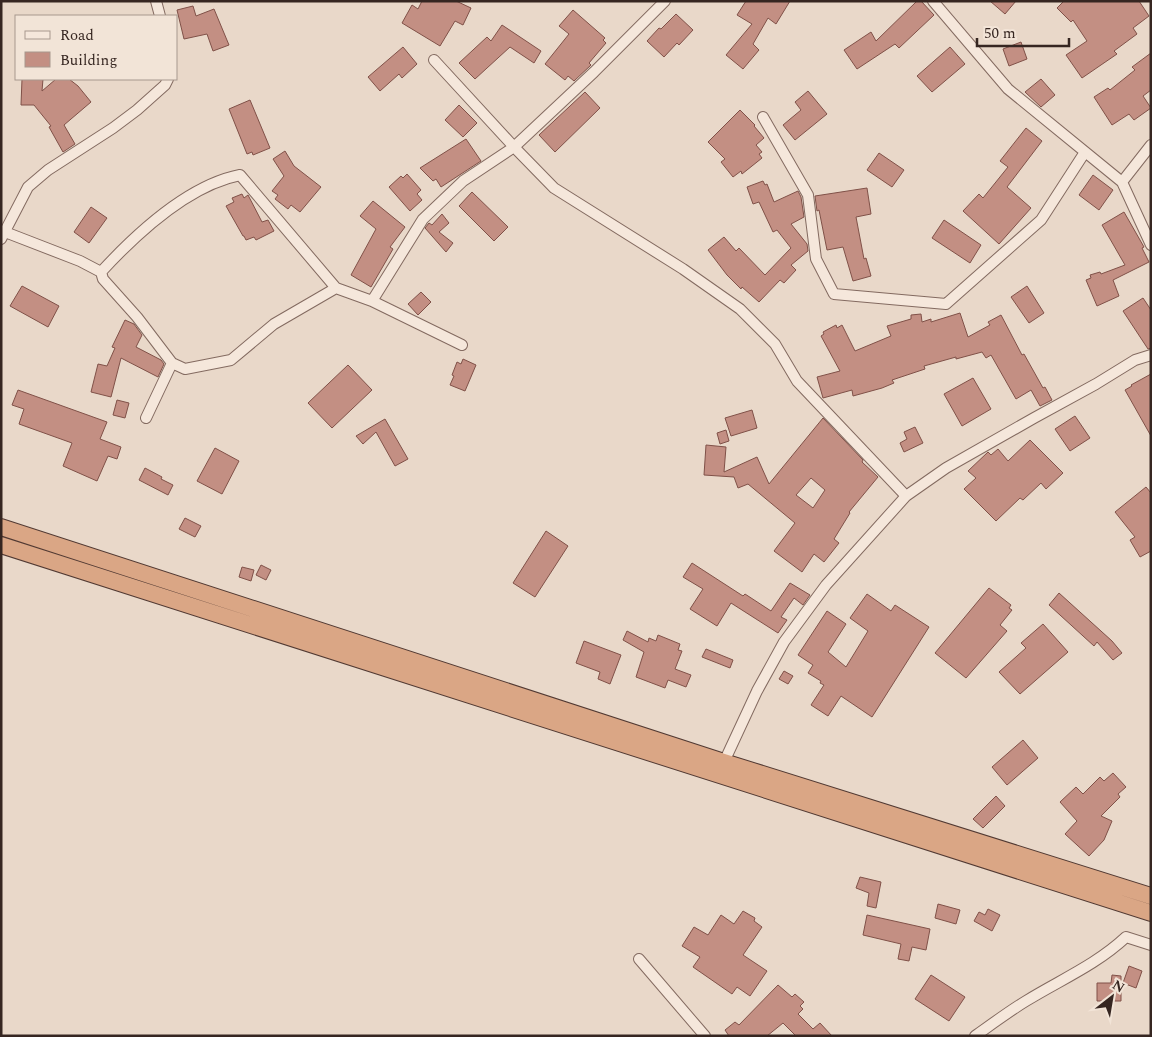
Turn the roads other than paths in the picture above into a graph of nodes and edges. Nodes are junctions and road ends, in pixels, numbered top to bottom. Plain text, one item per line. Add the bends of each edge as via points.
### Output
1 (156, 1) edge
2 (665, 1) edge
3 (933, 1) edge
4 (160, 15) edge
5 (434, 60) dead end
6 (168, 80) edge
7 (763, 117) dead end
8 (1151, 145) edge
9 (514, 147) junction
10 (1085, 152) junction
11 (1122, 182) junction
12 (3, 236) edge
13 (1151, 245) edge
14 (101, 272) junction
15 (336, 288) junction
16 (372, 301) junction
17 (462, 344) dead end
18 (1151, 355) edge
19 (172, 363) junction
20 (146, 418) dead end
21 (906, 496) junction
22 (1, 527) edge
23 (1, 545) edge
24 (724, 762) junction
25 (1151, 896) edge
26 (1151, 913) edge
27 (1151, 945) edge
28 (639, 960) dead end
29 (705, 1036) edge
30 (975, 1036) edge

1 - 4 street
2 - 9 street
3 - 10 street via 1008,89
5 - 9 street
6 - 12 street via 114,128 48,170 28,187
7 - 10 street via 808,195 816,259 834,294 946,304 1042,220
8 - 11 street
9 - 16 street via 463,181 423,219
9 - 21 street via 554,188 740,309 775,344 797,381
10 - 11 street
11 - 13 street
12 - 14 street via 80,261
14 - 15 street via 189,195 224,178 240,175
14 - 19 street via 103,280
15 - 16 street
15 - 19 street via 274,324 232,360 185,369
16 - 17 street
18 - 21 street via 1135,360 946,468
19 - 20 street
21 - 24 street via 826,585 784,642
22 - 24 highway
23 - 26 highway
24 - 25 highway
27 - 30 street via 1126,937 1112,950 1026,1001
28 - 29 street

